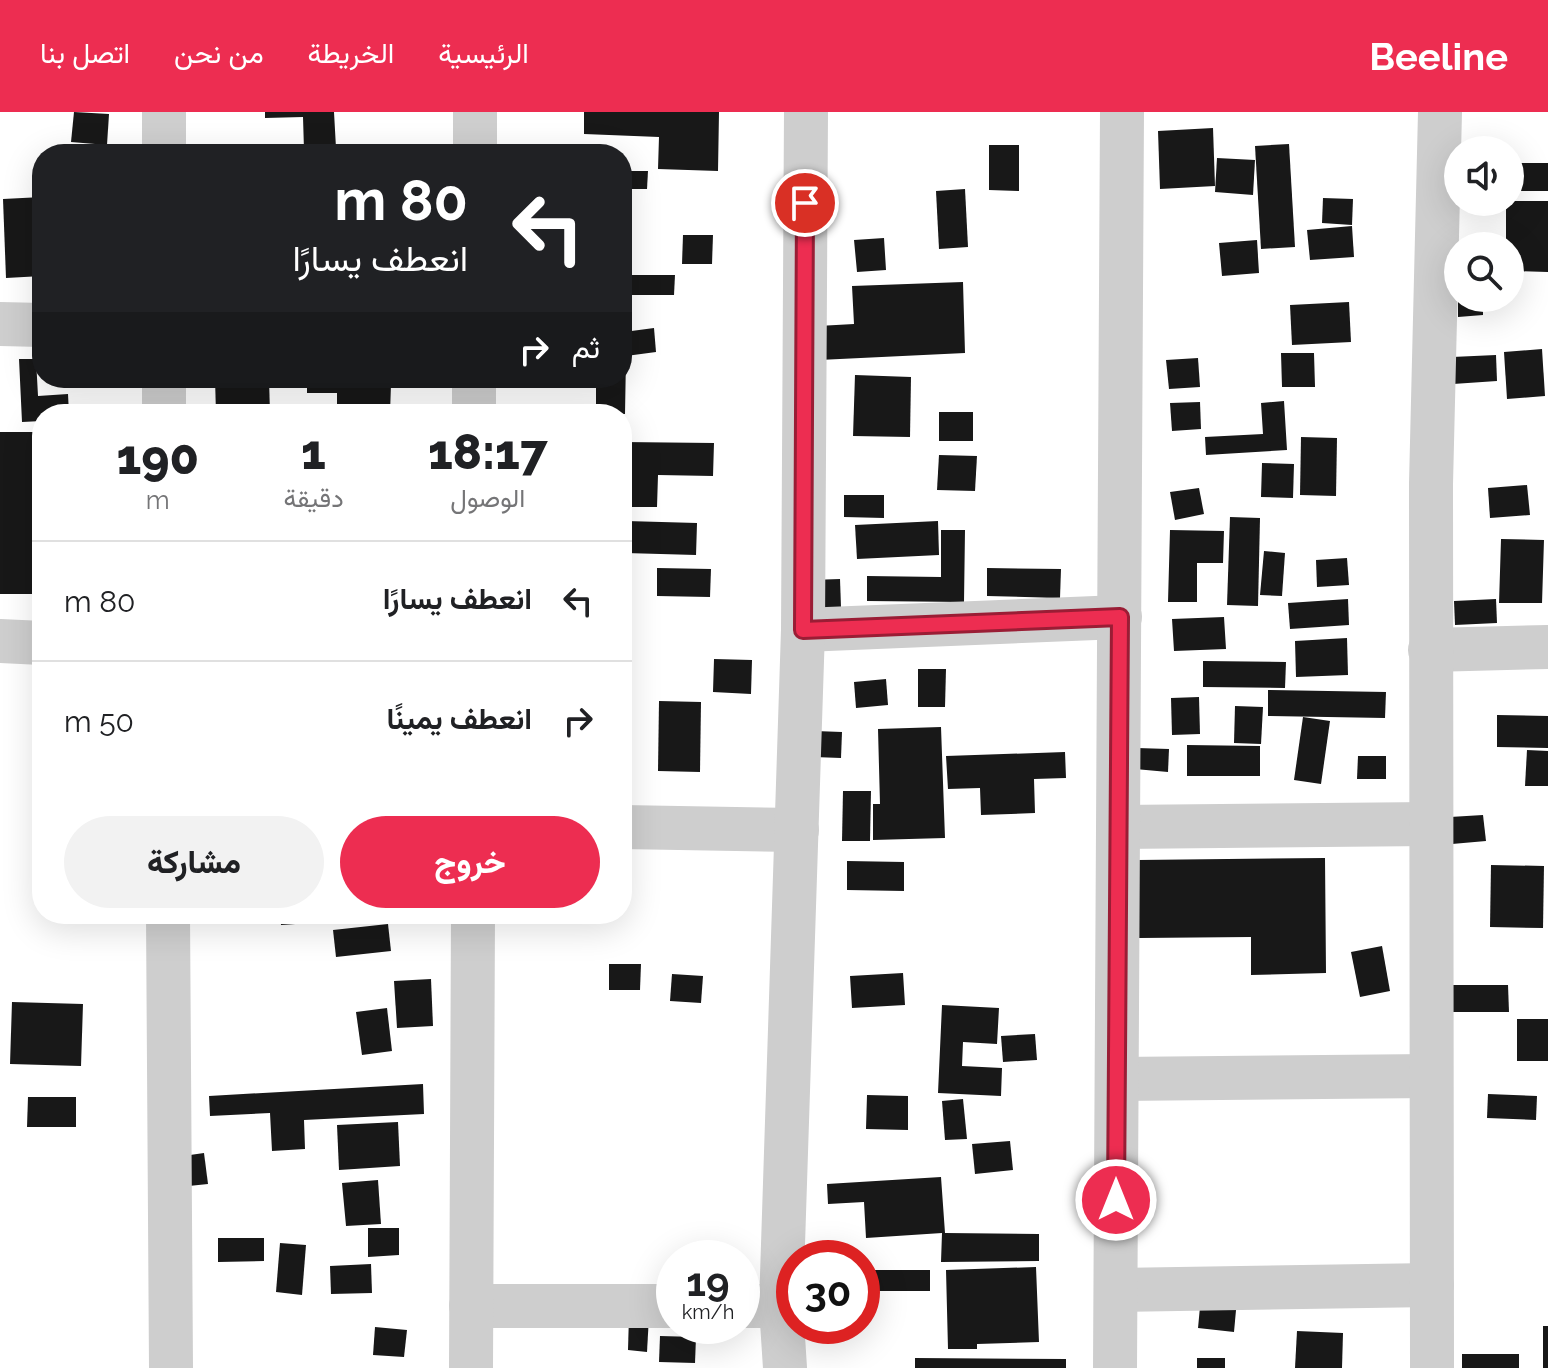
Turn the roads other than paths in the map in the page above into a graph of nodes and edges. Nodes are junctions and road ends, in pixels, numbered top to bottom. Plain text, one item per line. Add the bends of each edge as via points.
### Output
1 (164, 112) edge
2 (475, 112) edge
3 (806, 112) edge
4 (1122, 112) edge
5 (1440, 112) edge
6 (164, 144) edge
7 (475, 144) edge
8 (0, 324) edge
9 (32, 325) edge
10 (1120, 617) junction
11 (803, 630) junction
12 (0, 641) edge
13 (32, 643) edge
14 (1548, 647) edge
15 (1430, 650) junction
16 (1430, 824) junction
17 (632, 827) edge
18 (1119, 827) junction
19 (797, 830) junction
20 (168, 924) edge
21 (473, 924) edge
22 (1431, 1076) junction
23 (1117, 1079) junction
24 (1432, 1285) junction
25 (1116, 1290) junction
26 (471, 1306) junction
27 (656, 1306) edge
28 (762, 1306) edge
29 (171, 1368) edge
30 (471, 1368) edge
31 (785, 1368) edge
32 (1115, 1368) edge
33 (1432, 1368) edge

1 - 6 street
2 - 7 street
3 - 11 street
4 - 10 street
5 - 15 street
8 - 9 street
10 - 11 street
10 - 18 street
11 - 19 street
12 - 13 street
14 - 15 street
15 - 16 street
16 - 18 street
16 - 22 street
17 - 19 street
18 - 23 street
19 - 28 street
20 - 29 street
21 - 26 street
22 - 23 street
22 - 24 street
23 - 25 street
24 - 25 street
24 - 33 street
25 - 32 street
26 - 27 street
26 - 30 street
28 - 31 street

